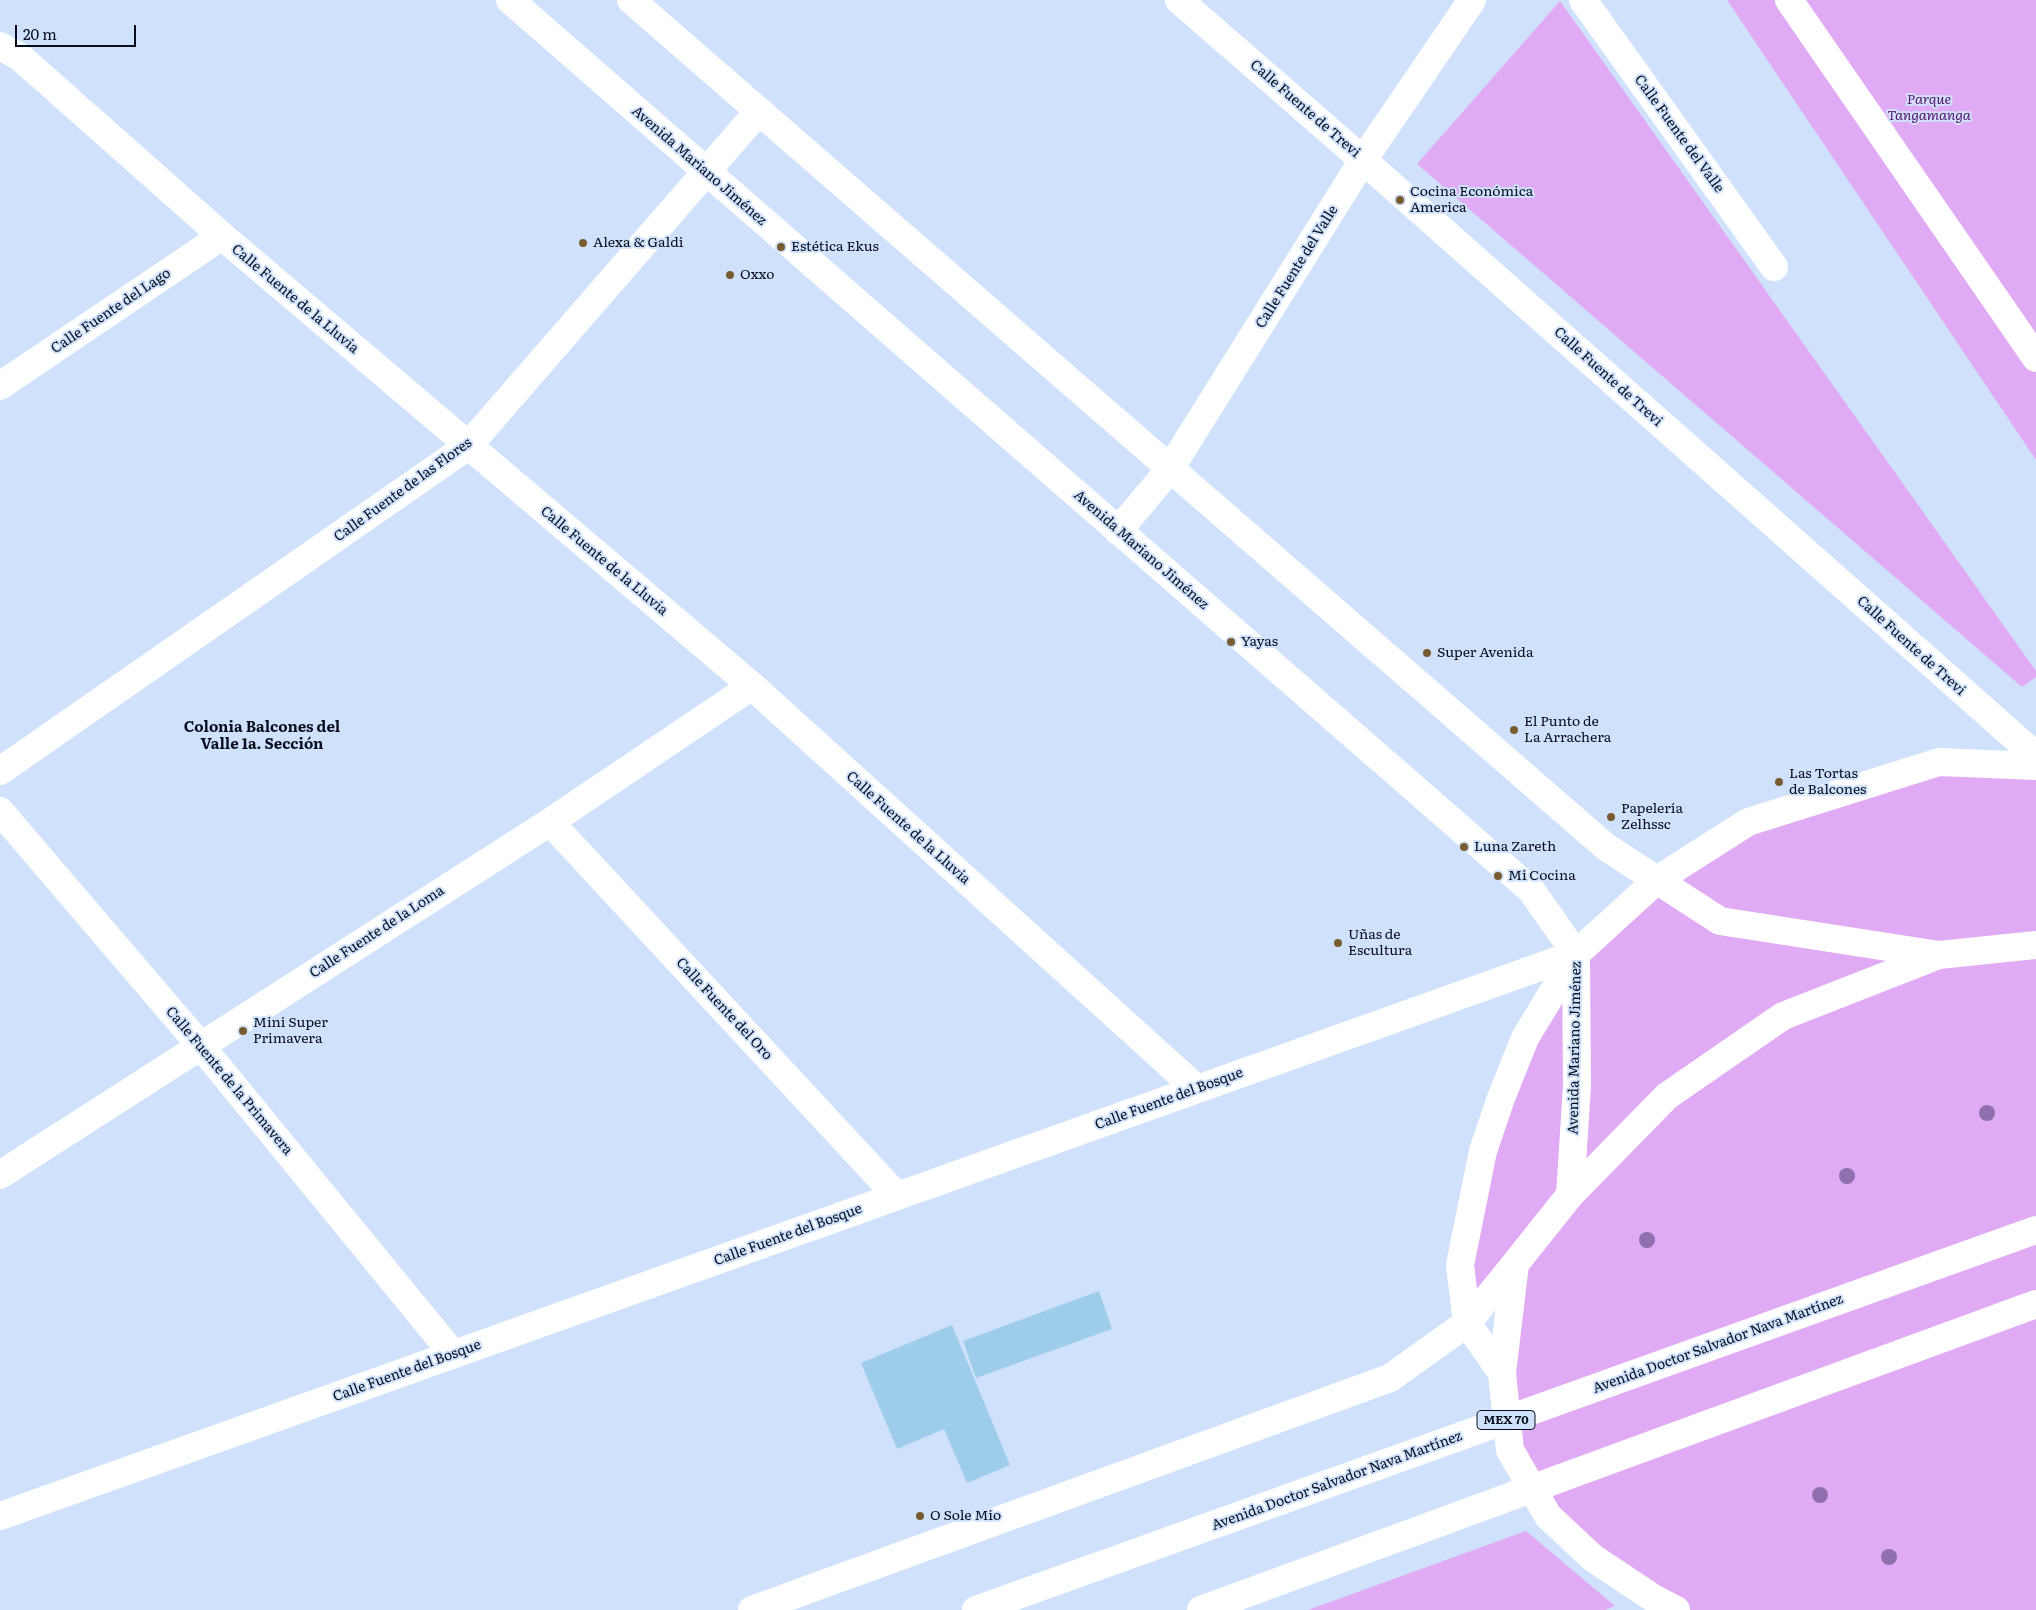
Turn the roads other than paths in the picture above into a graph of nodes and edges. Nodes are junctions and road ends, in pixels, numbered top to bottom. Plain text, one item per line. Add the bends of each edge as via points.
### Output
1 (510, 0) edge
2 (630, 0) edge
3 (1179, 0) edge
4 (1472, 0) edge
5 (1583, 0) edge
6 (1789, 0) edge
7 (0, 46) edge
8 (758, 112) junction
9 (1363, 160) junction
10 (705, 172) junction
11 (222, 236) junction
12 (1774, 268) dead end
13 (2036, 358) edge
14 (0, 386) edge
15 (468, 446) junction
16 (1170, 469) junction
17 (1118, 531) junction
18 (752, 686) junction
19 (2036, 756) edge
20 (2036, 766) edge
21 (0, 771) edge
22 (0, 811) edge
23 (550, 822) junction
24 (1657, 880) junction
25 (2036, 945) edge
26 (1576, 954) junction
27 (1939, 955) junction
28 (200, 1045) junction
29 (1197, 1089) junction
30 (0, 1175) edge
31 (1570, 1195) junction
32 (897, 1196) junction
33 (2036, 1230) edge
34 (1515, 1264) junction
35 (2036, 1304) edge
36 (1467, 1323) junction
37 (453, 1354) junction
38 (1502, 1372) junction
39 (0, 1516) edge
40 (752, 1610) edge
41 (976, 1610) edge
42 (1201, 1610) edge
43 (1676, 1610) edge

1 - 10 main road, Avenida Mariano Jiménez
2 - 8 main road
3 - 9 main road, Calle Fuente de Trevi
4 - 9 main road, Calle Fuente del Valle
5 - 12 main road, Calle Fuente del Valle
6 - 13 main road
7 - 11 main road, Calle Fuente de la Lluvia via 20,57
8 - 10 main road, Calle Fuente de las Flores
8 - 16 main road
9 - 16 main road, Calle Fuente del Valle
9 - 19 main road, Calle Fuente de Trevi
10 - 15 main road, Calle Fuente de las Flores
10 - 17 main road, Avenida Mariano Jiménez
11 - 14 main road, Calle Fuente del Lago
11 - 15 main road, Calle Fuente de la Lluvia
15 - 18 main road, Calle Fuente de la Lluvia
15 - 21 main road, Calle Fuente de las Flores
16 - 17 main road, Calle Fuente del Valle
16 - 24 main road via 1606,847
17 - 26 main road, Avenida Mariano Jiménez via 1531,890
18 - 23 main road, Calle Fuente de la Loma
18 - 29 main road, Calle Fuente de la Lluvia
20 - 24 main road, Calle Fuente del Bosque via 1939,762 1748,822
22 - 28 main road, Calle Fuente de la Primavera
23 - 28 main road, Calle Fuente de la Loma
23 - 32 main road, Calle Fuente del Oro
24 - 26 main road, Calle Fuente del Bosque
24 - 27 main road via 1720,921
25 - 27 main road
26 - 29 main road, Calle Fuente del Bosque
26 - 31 main road, Avenida Mariano Jiménez via 1577,1086
26 - 36 main road, Calle Fuente del Bosque via 1524,1038 1483,1151 1460,1265
27 - 31 main road via 1783,1016 1666,1096
28 - 30 main road, Calle Fuente de la Loma
28 - 37 main road, Calle Fuente de la Primavera
29 - 32 main road, Calle Fuente del Bosque
31 - 34 main road
32 - 37 main road, Calle Fuente del Bosque
33 - 41 main road, Avenida Doctor Salvador Nava Martínez / MEX 70
34 - 36 main road
34 - 38 main road
35 - 42 main road
36 - 38 main road, Calle Fuente del Bosque
36 - 40 main road via 1390,1378
37 - 39 main road, Calle Fuente del Bosque
38 - 43 main road via 1510,1450 1548,1516 1593,1558

